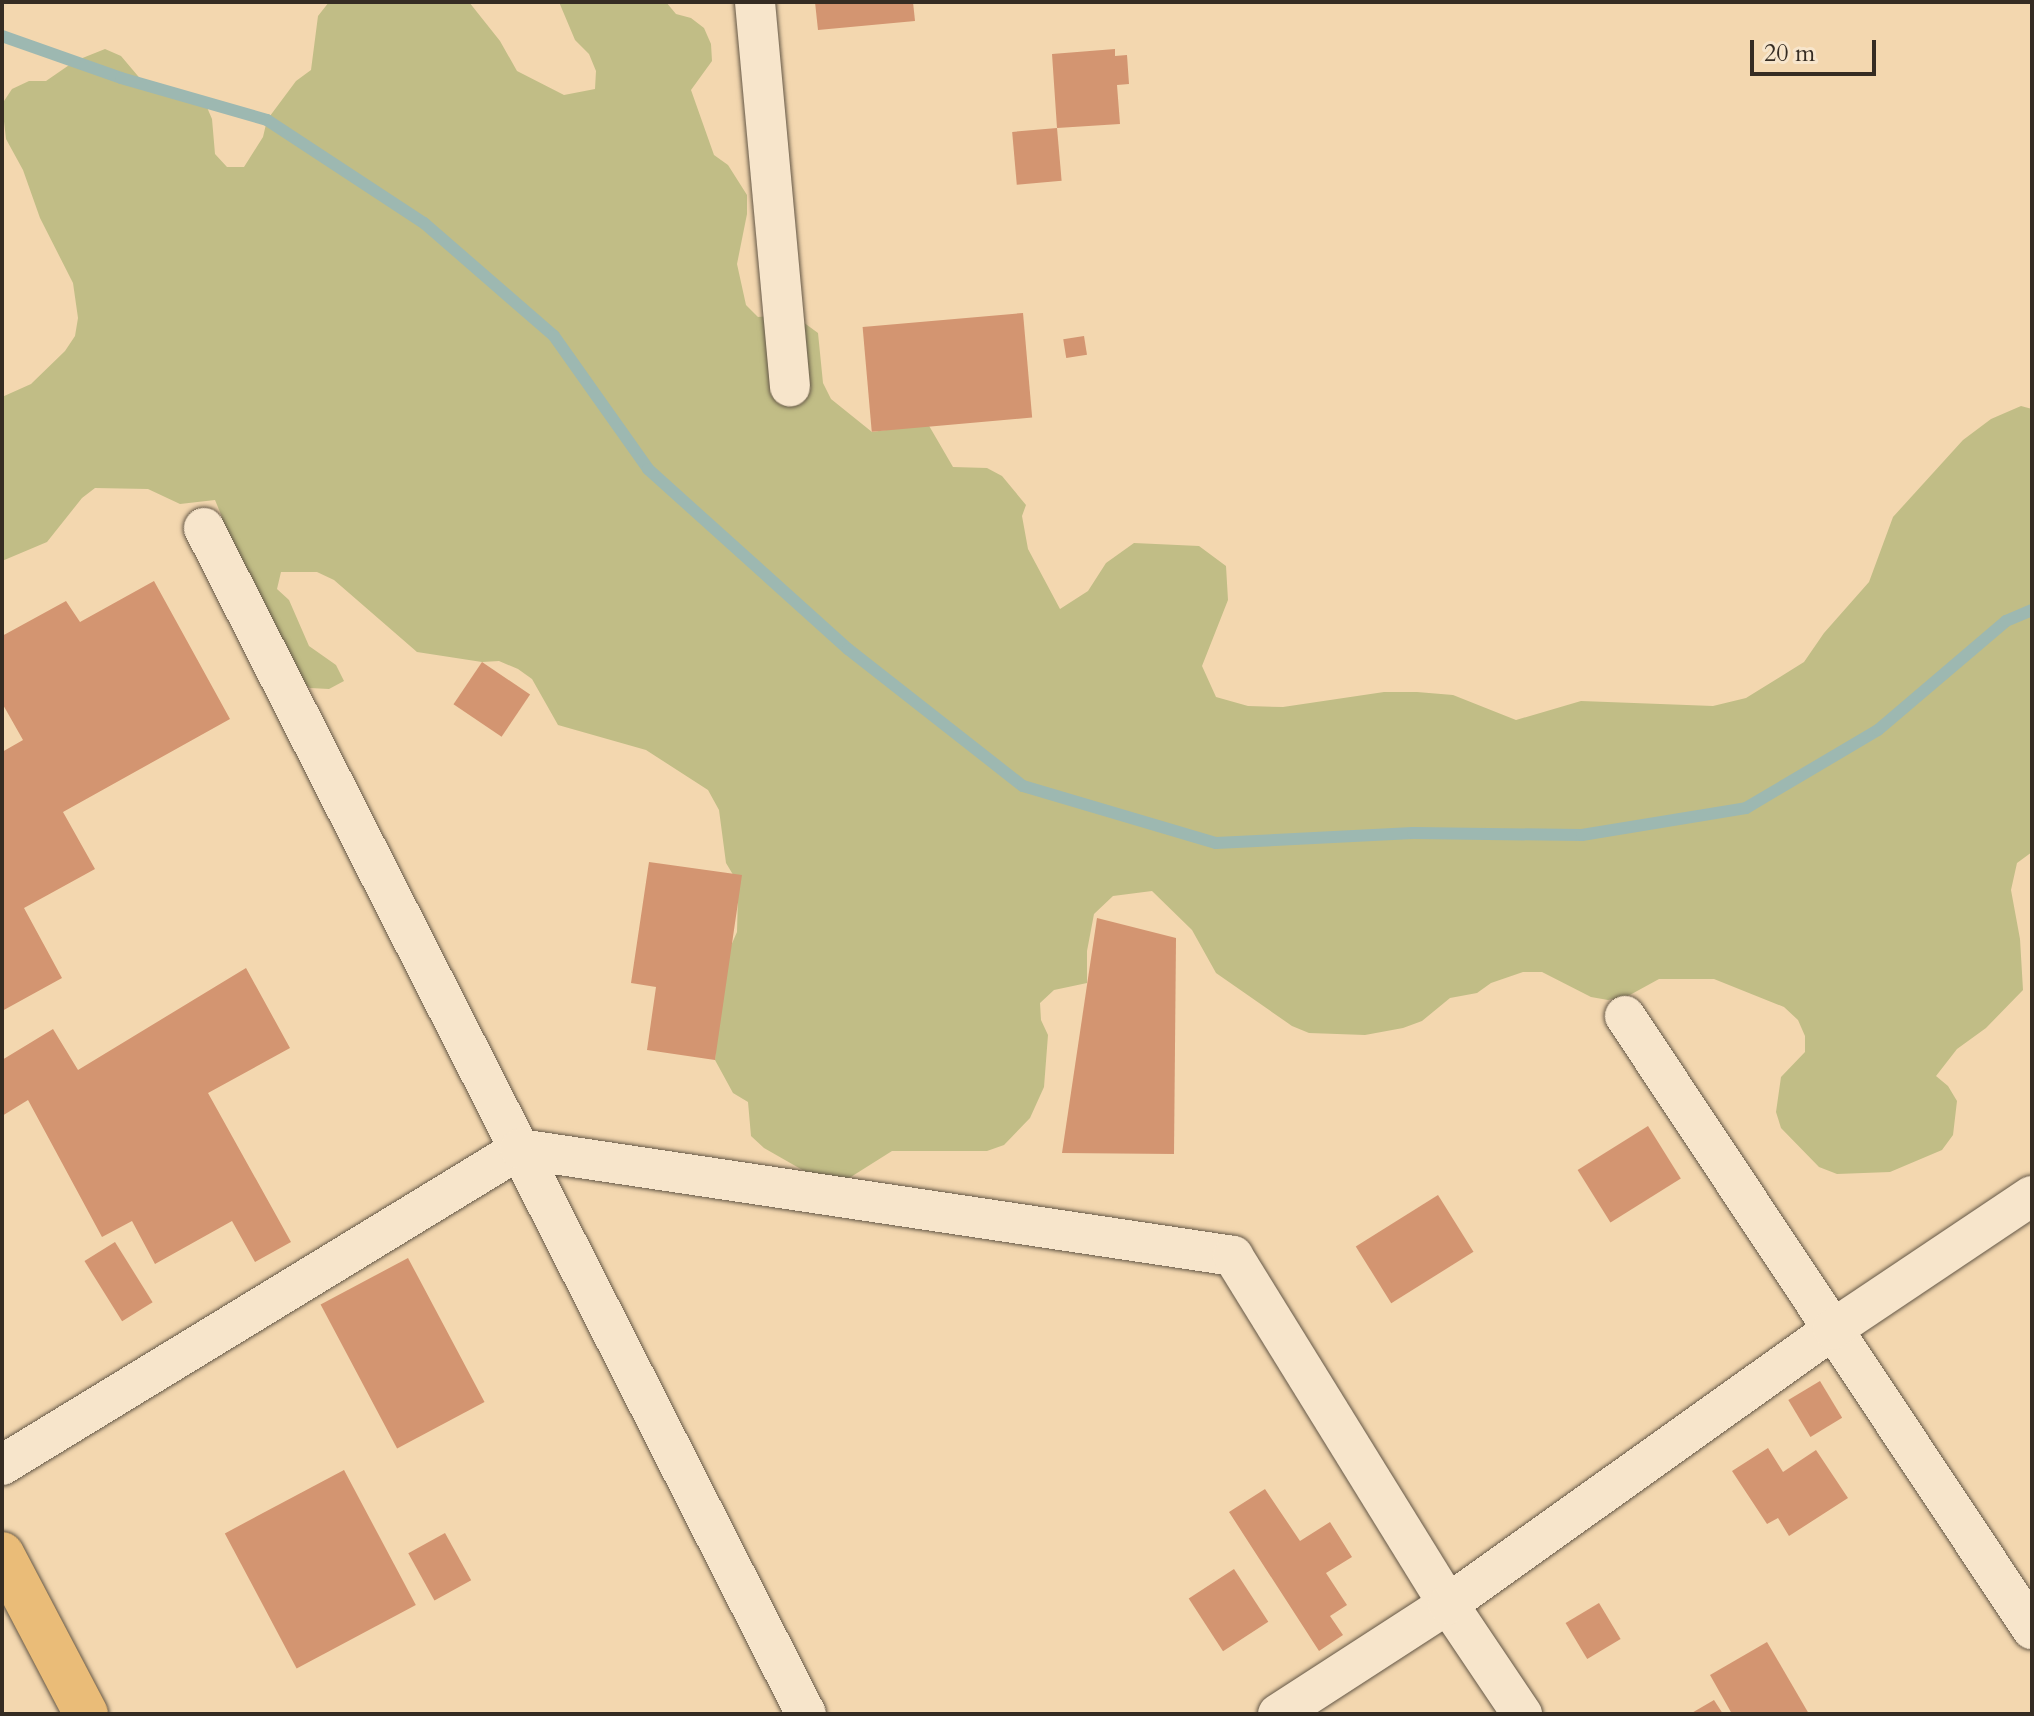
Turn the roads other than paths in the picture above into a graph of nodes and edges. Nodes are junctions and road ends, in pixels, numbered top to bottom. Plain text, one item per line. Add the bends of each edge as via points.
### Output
1 (755, 2) edge
2 (790, 386) dead end
3 (204, 528) dead end
4 (1625, 1016) dead end
5 (520, 1149) junction
6 (2032, 1196) edge
7 (1833, 1329) junction
8 (2, 1465) edge
9 (2, 1554) edge
10 (1448, 1604) junction
11 (2032, 1629) edge
12 (86, 1714) edge
13 (806, 1714) edge
14 (1278, 1714) edge
15 (1522, 1714) edge

1 - 2 street
3 - 5 street
4 - 7 street
5 - 8 street
5 - 10 street via 1233,1256
5 - 13 street
6 - 7 street
7 - 10 street
7 - 11 street
9 - 12 highway
10 - 14 street
10 - 15 street

